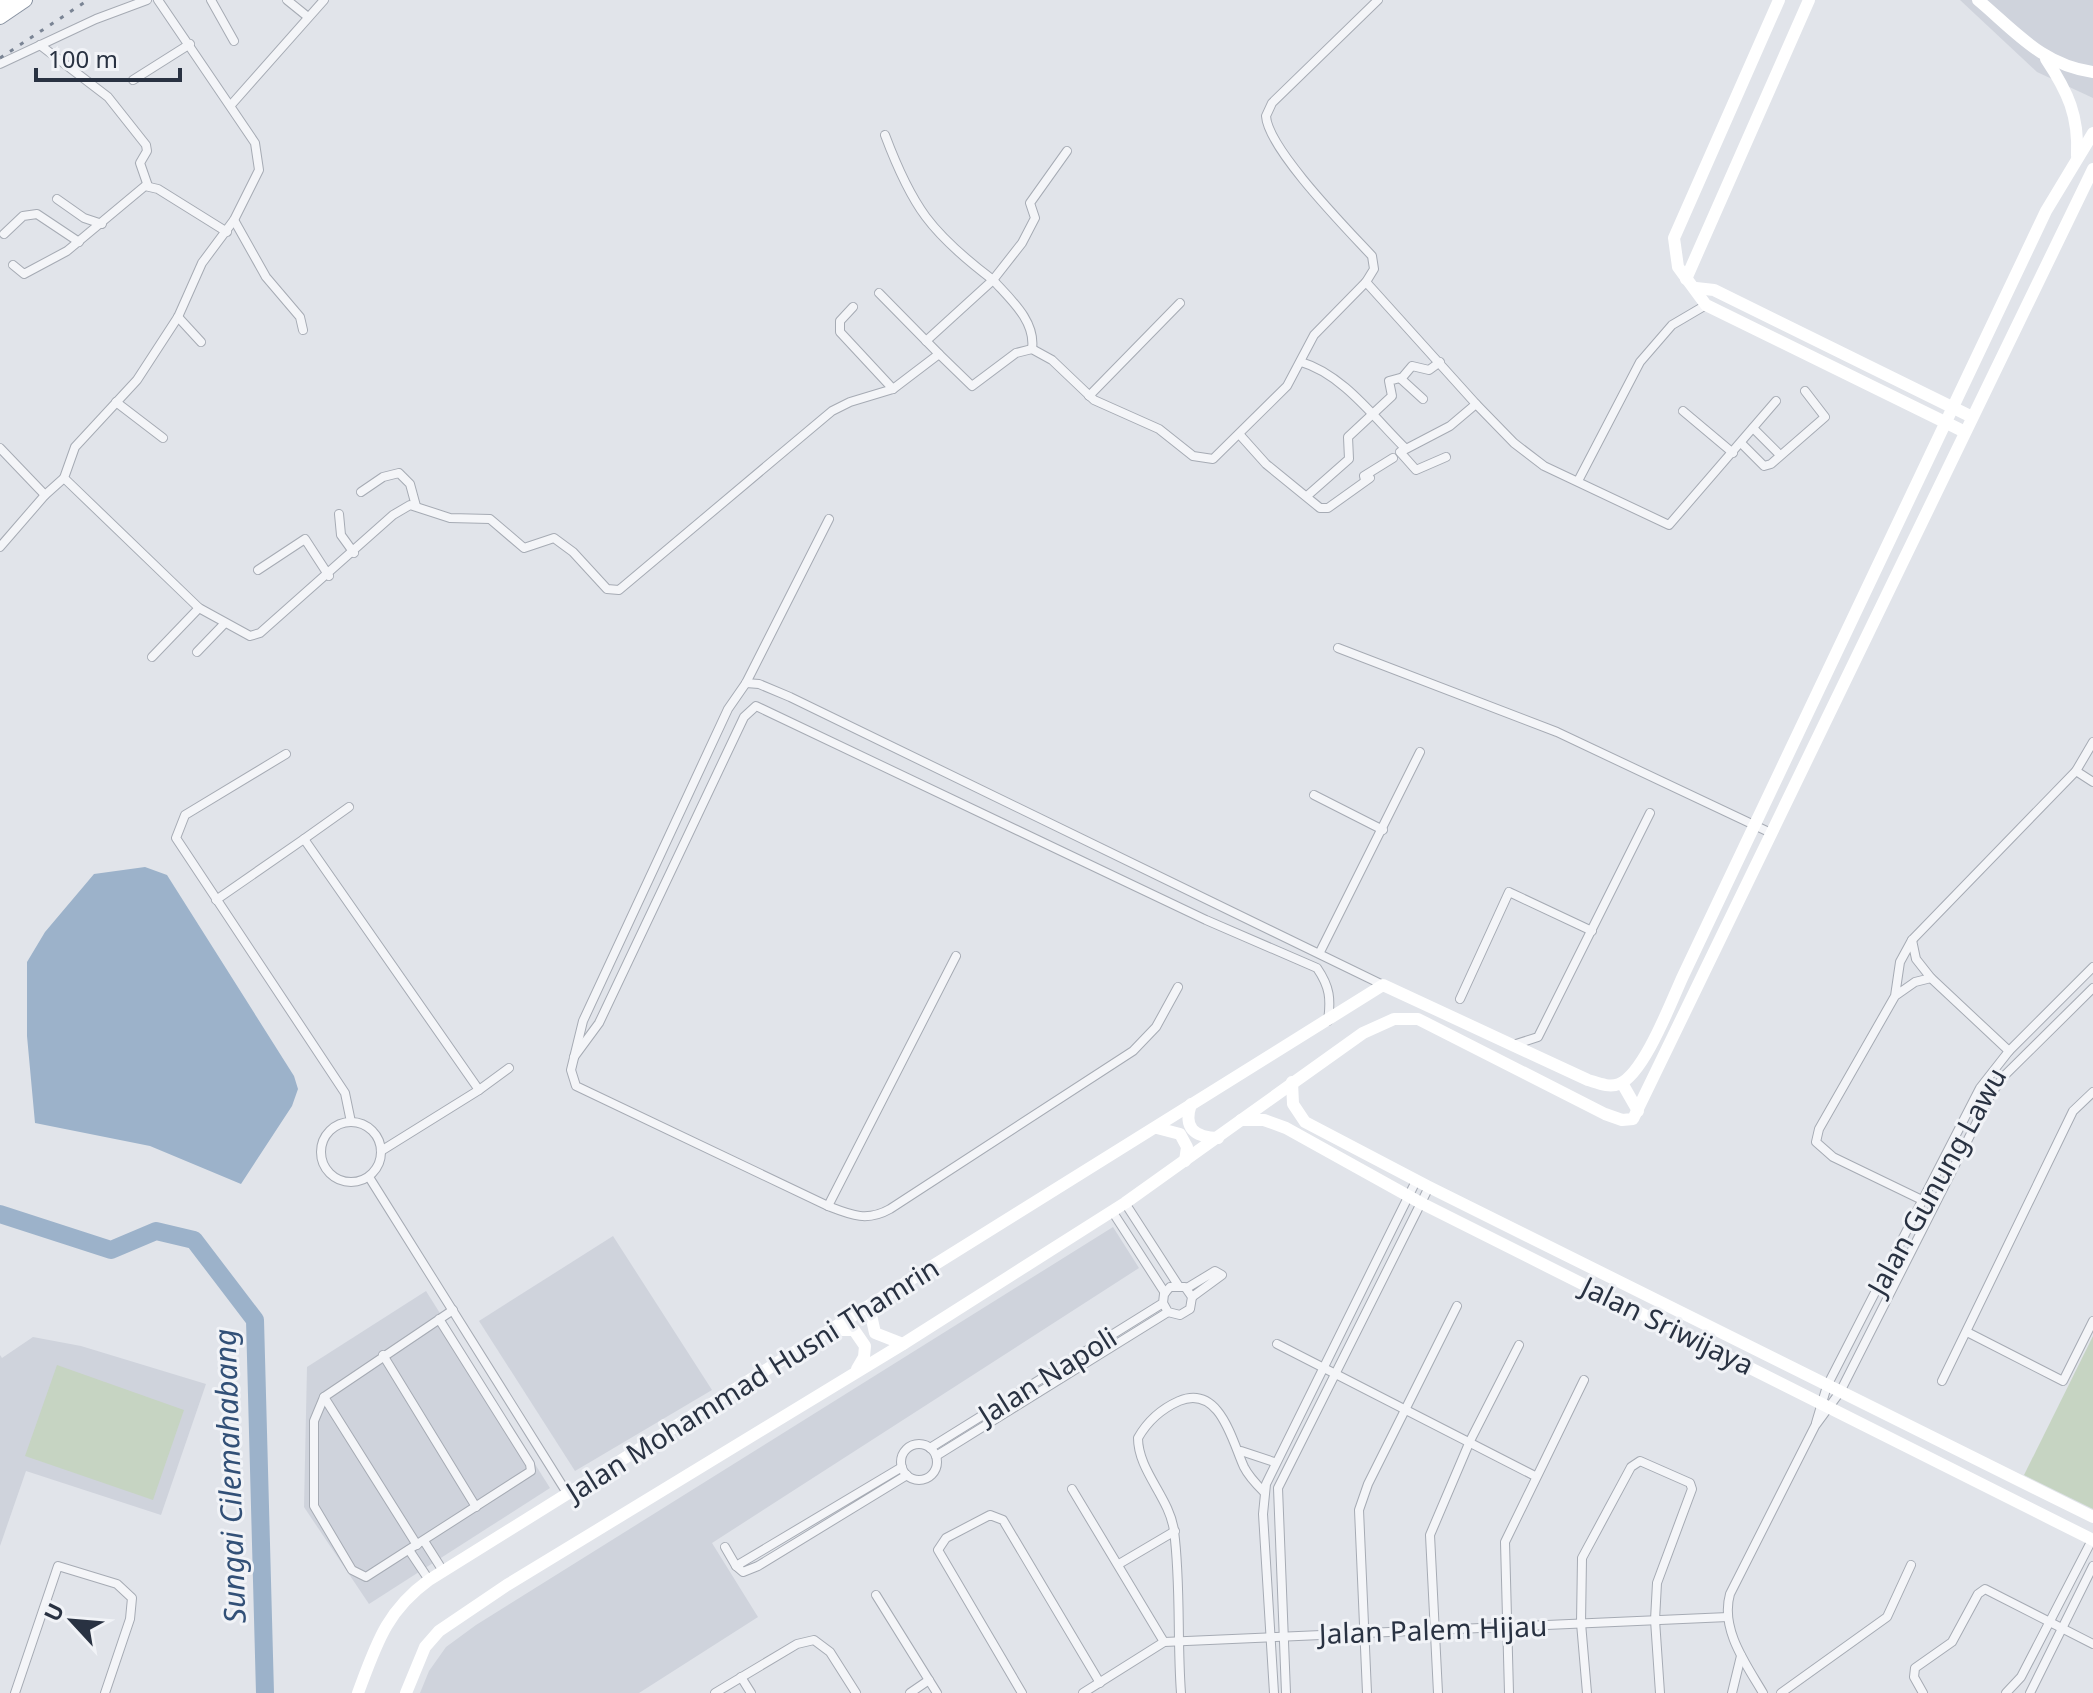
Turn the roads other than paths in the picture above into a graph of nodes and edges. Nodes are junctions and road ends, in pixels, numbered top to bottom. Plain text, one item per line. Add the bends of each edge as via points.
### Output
1 (7, 0) edge
2 (25, 0) edge
3 (147, 0) edge
4 (158, 0) edge
5 (211, 0) edge
6 (287, 0) edge
7 (324, 0) edge
8 (1378, 0) edge
9 (1779, 0) edge
10 (1809, 0) edge
11 (1978, 0) edge
12 (0, 5) edge
13 (0, 17) edge
14 (308, 17) junction
15 (234, 41) dead end
16 (190, 44) junction
17 (40, 45) junction
18 (2046, 58) junction
19 (0, 64) edge
20 (2093, 72) edge
21 (133, 80) dead end
22 (231, 105) junction
23 (2093, 133) edge
24 (885, 135) dead end
25 (1067, 151) dead end
26 (2077, 156) junction
27 (2093, 169) edge
28 (148, 186) junction
29 (57, 199) dead end
30 (234, 220) junction
31 (102, 224) junction
32 (227, 232) junction
33 (4, 234) dead end
34 (79, 242) junction
35 (13, 265) dead end
36 (993, 280) junction
37 (1366, 282) junction
38 (1691, 284) junction
39 (879, 293) dead end
40 (1180, 303) dead end
41 (1706, 305) junction
42 (853, 307) dead end
43 (178, 317) junction
44 (303, 330) dead end
45 (926, 341) junction
46 (201, 342) dead end
47 (1032, 349) junction
48 (939, 354) junction
49 (1301, 362) junction
50 (1440, 362) junction
51 (1401, 379) junction
52 (893, 389) junction
53 (1805, 391) dead end
54 (1089, 396) junction
55 (1423, 399) dead end
56 (1776, 401) dead end
57 (116, 402) junction
58 (1476, 404) junction
59 (1951, 407) junction
60 (1683, 411) dead end
61 (1371, 415) junction
62 (1970, 416) junction
63 (1943, 422) junction
64 (1753, 428) junction
65 (1963, 431) junction
66 (1240, 435) junction
67 (163, 438) dead end
68 (1741, 443) junction
69 (0, 448) edge
70 (1733, 453) junction
71 (1397, 455) junction
72 (1780, 455) junction
73 (1446, 457) dead end
74 (64, 478) junction
75 (1578, 481) junction
76 (361, 492) dead end
77 (45, 495) junction
78 (1307, 496) junction
79 (416, 506) junction
80 (339, 514) dead end
81 (829, 519) dead end
82 (0, 552) edge
83 (354, 553) junction
84 (258, 570) dead end
85 (329, 576) junction
86 (199, 608) junction
87 (224, 624) junction
88 (1338, 648) dead end
89 (197, 652) dead end
90 (152, 657) dead end
91 (746, 683) junction
92 (2093, 742) edge
93 (1420, 752) dead end
94 (286, 754) dead end
95 (2076, 771) junction
96 (2093, 782) edge
97 (1314, 795) dead end
98 (349, 807) dead end
99 (1650, 813) dead end
100 (1036, 816) junction
101 (1755, 824) junction
102 (1383, 830) junction
103 (1771, 833) junction
104 (1027, 834) junction
105 (304, 839) junction
106 (216, 900) junction
107 (1592, 931) junction
108 (1912, 940) junction
109 (1320, 952) junction
110 (956, 956) dead end
111 (2093, 967) edge
112 (1931, 978) junction
113 (1383, 985) junction
114 (1178, 987) dead end
115 (2093, 988) edge
116 (1895, 996) junction
117 (1460, 999) dead end
118 (1328, 1021) junction
119 (1513, 1045) junction
120 (2009, 1051) junction
121 (573, 1058) junction
122 (509, 1068) dead end
123 (1292, 1082) junction
124 (1622, 1083) junction
125 (479, 1090) junction
126 (2093, 1092) edge
127 (1191, 1104) junction
128 (1638, 1111) junction
129 (1241, 1120) junction
130 (351, 1122) junction
131 (1157, 1128) junction
132 (1218, 1138) junction
133 (381, 1151) junction
134 (1185, 1161) junction
135 (369, 1177) junction
136 (1416, 1181) junction
137 (1429, 1187) junction
138 (1922, 1200) junction
139 (1406, 1201) junction
140 (1125, 1203) junction
141 (828, 1206) junction
142 (1419, 1207) junction
143 (1112, 1211) junction
144 (1186, 1290) junction
145 (1165, 1293) junction
146 (876, 1303) junction
147 (1163, 1303) junction
148 (1457, 1306) dead end
149 (453, 1310) junction
150 (1168, 1312) junction
151 (439, 1319) junction
152 (2093, 1321) edge
153 (830, 1330) junction
154 (1967, 1332) junction
155 (903, 1344) junction
156 (1277, 1344) dead end
157 (1519, 1345) dead end
158 (383, 1355) junction
159 (1323, 1367) junction
160 (856, 1371) junction
161 (1335, 1373) junction
162 (1584, 1380) dead end
163 (1942, 1381) dead end
164 (1836, 1383) junction
165 (324, 1397) junction
166 (1826, 1404) junction
167 (1406, 1410) junction
168 (1470, 1441) junction
169 (930, 1448) junction
170 (1241, 1451) junction
171 (936, 1456) junction
172 (1274, 1462) junction
173 (904, 1471) junction
174 (1535, 1476) junction
175 (1072, 1489) dead end
176 (1264, 1492) junction
177 (567, 1493) junction
178 (476, 1507) junction
179 (2093, 1517) edge
180 (1175, 1531) junction
181 (2093, 1539) edge
182 (417, 1545) junction
183 (725, 1547) dead end
184 (1119, 1564) junction
185 (1911, 1565) dead end
186 (2093, 1566) edge
187 (443, 1571) junction
188 (429, 1580) junction
189 (876, 1595) dead end
190 (1728, 1617) junction
191 (1655, 1620) junction
192 (2050, 1621) junction
193 (1581, 1623) junction
194 (1506, 1626) junction
195 (2063, 1628) junction
196 (1435, 1629) junction
197 (1365, 1631) junction
198 (1273, 1635) junction
199 (1284, 1635) junction
200 (1177, 1641) junction
201 (1164, 1642) junction
202 (2093, 1644) edge
203 (1741, 1656) junction
204 (741, 1677) junction
205 (929, 1680) junction
206 (1100, 1683) junction
207 (15, 1693) edge
208 (105, 1693) edge
209 (358, 1693) edge
210 (406, 1693) edge
211 (715, 1693) edge
212 (751, 1693) edge
213 (856, 1693) edge
214 (910, 1693) edge
215 (937, 1693) edge
216 (1022, 1693) edge
217 (1083, 1693) edge
218 (1181, 1693) edge
219 (1274, 1693) edge
220 (1286, 1693) edge
221 (1367, 1693) edge
222 (1438, 1693) edge
223 (1509, 1693) edge
224 (1587, 1693) edge
225 (1660, 1693) edge
226 (1732, 1693) edge
227 (1763, 1693) edge
228 (1781, 1693) edge
229 (1923, 1693) edge
230 (2006, 1693) edge
231 (2030, 1693) edge

1 - 12 highway
2 - 13 highway
3 - 17 street
4 - 16 street
5 - 15 street
6 - 14 street
7 - 14 street
8 - 37 street via 1272,103 1266,116 1286,158 1372,256 1374,269
9 - 38 street via 1674,238 1678,267
10 - 38 street
11 - 18 street
14 - 22 street
16 - 21 street
16 - 22 street
17 - 19 street
17 - 28 street via 108,97 146,145 140,163
18 - 20 street
18 - 26 street via 2070,96
22 - 30 street via 255,143 260,162
23 - 26 street
24 - 36 street via 918,210 951,247
25 - 36 street via 1030,203 1035,218 1027,234
26 - 59 street
27 - 62 street
28 - 31 street
28 - 32 street
29 - 31 street
30 - 32 street
30 - 44 street via 266,277 300,317
31 - 34 street
32 - 43 street via 202,263
33 - 34 street via 23,216 37,214
34 - 35 street via 24,274
36 - 45 street
36 - 47 street via 1030,328
37 - 49 street via 1314,335
37 - 50 street
38 - 41 street
38 - 59 street via 1714,290
39 - 45 street
40 - 54 street
41 - 63 street
41 - 75 street via 1672,325 1640,362
42 - 52 street via 840,321 840,332
43 - 46 street
43 - 57 street via 137,380
45 - 48 street
47 - 48 street via 1016,353 972,386
47 - 54 street via 1052,360
48 - 52 street
49 - 61 street via 1338,383
49 - 66 street via 1287,386
50 - 51 street via 1429,370 1412,366
50 - 58 street
51 - 55 street
51 - 61 street via 1389,381 1393,396
52 - 79 street via 832,411 614,592 554,538 523,548 490,519 450,518
53 - 72 street via 1825,417
54 - 66 street via 1159,429 1203,460 1213,459
56 - 64 street
57 - 67 street
57 - 74 street via 75,447
58 - 71 street via 1450,426
58 - 75 street via 1530,457
59 - 62 street
59 - 63 street
60 - 70 street
61 - 71 street
61 - 78 street via 1348,438 1348,461
62 - 65 street
63 - 65 street
63 - 101 street
64 - 68 street
64 - 72 street
65 - 103 street
66 - 78 street
68 - 70 street
68 - 72 street via 1764,466
69 - 77 street
70 - 75 street via 1669,525
71 - 73 street via 1416,470
71 - 78 street via 1328,508 1318,508
74 - 77 street
74 - 86 street
76 - 79 street via 399,473 410,484
77 - 82 street
79 - 83 street via 399,510
80 - 83 street via 341,535
81 - 91 street
83 - 85 street
84 - 85 street via 305,539
85 - 87 street via 255,636
86 - 87 street
86 - 90 street
87 - 89 street
88 - 101 street via 1557,732
91 - 100 street via 790,697
91 - 121 street via 728,709 583,1021
92 - 95 street
93 - 102 street
94 - 106 street via 193,809 177,827 180,849
95 - 96 street
95 - 108 street
97 - 102 street
98 - 105 street
99 - 107 street
100 - 104 street
100 - 109 street
101 - 103 street
101 - 124 street via 1643,1059
102 - 109 street
103 - 128 street
104 - 118 street via 1317,968 1331,999
104 - 121 street via 769,710 752,707 599,1023
105 - 106 street
105 - 125 street
106 - 130 street via 345,1093
107 - 117 street via 1509,892
107 - 119 street via 1538,1037
108 - 112 street via 1916,959
108 - 116 street via 1900,962
109 - 113 street
110 - 141 street
111 - 120 street, Jalan Gunung Lawu
112 - 116 street
112 - 120 street
113 - 118 street, Jalan Mohammad Husni Thamrin
113 - 119 street
114 - 141 street via 1156,1027 1133,1051 890,1209 861,1217
115 - 164 street, Jalan Gunung Lawu via 1991,1094
116 - 138 street via 1816,1142 1833,1157
118 - 127 street, Jalan Mohammad Husni Thamrin
119 - 124 street via 1599,1083
120 - 138 street, Jalan Gunung Lawu via 1980,1088
121 - 141 street via 572,1079 583,1092
122 - 125 street
123 - 128 street, Jalan Mohammad Husni Thamrin via 1363,1033 1394,1019 1418,1019 1614,1118 1629,1121
123 - 129 street, Jalan Mohammad Husni Thamrin
123 - 136 street, Jalan Sriwijaya via 1293,1104 1305,1122
124 - 128 street
125 - 133 street
126 - 154 street via 2073,1111
127 - 131 street, Jalan Mohammad Husni Thamrin
127 - 132 street via 1190,1129
129 - 132 street, Jalan Mohammad Husni Thamrin
129 - 139 street, Jalan Sriwijaya via 1264,1120 1286,1128
130 - 133 street via 368,1127
130 - 135 street via 332,1129 321,1146 321,1157 339,1181
131 - 134 street via 1180,1134 1187,1147
131 - 146 street, Jalan Mohammad Husni Thamrin
132 - 134 street, Jalan Mohammad Husni Thamrin
133 - 135 street
134 - 140 street, Jalan Mohammad Husni Thamrin
135 - 149 street
136 - 137 street, Jalan Sriwijaya
136 - 139 street
137 - 142 street
137 - 164 street, Jalan Sriwijaya
138 - 164 street, Jalan Gunung Lawu
139 - 142 street, Jalan Sriwijaya
139 - 159 street
140 - 143 street, Jalan Mohammad Husni Thamrin
140 - 144 street
142 - 161 street
142 - 166 street, Jalan Sriwijaya
143 - 145 street
143 - 155 street, Jalan Mohammad Husni Thamrin
144 - 145 street
144 - 150 street, Jalan Napoli via 1191,1306 1185,1313
145 - 147 street
146 - 153 street, Jalan Mohammad Husni Thamrin
146 - 155 street via 871,1315 875,1333
147 - 150 street
147 - 169 street, Jalan Napoli
148 - 167 street
149 - 151 street
149 - 177 street
150 - 171 street, Jalan Napoli
151 - 158 street
151 - 178 street via 531,1467
152 - 154 street via 2063,1381
153 - 160 street via 854,1330 861,1337 864,1357
153 - 177 street, Jalan Mohammad Husni Thamrin
154 - 163 street
155 - 160 street, Jalan Mohammad Husni Thamrin
156 - 159 street
157 - 168 street
158 - 165 street
158 - 178 street
159 - 161 street
159 - 172 street
160 - 210 street, Jalan Mohammad Husni Thamrin via 439,1631 425,1647
161 - 167 street
161 - 199 street via 1277,1493
162 - 174 street
164 - 166 street
164 - 179 street, Jalan Sriwijaya
165 - 182 street
165 - 182 street via 314,1421 314,1506 352,1570 366,1577
166 - 181 street, Jalan Sriwijaya
166 - 190 street via 1730,1594
167 - 168 street
167 - 197 street via 1359,1510
168 - 174 street
168 - 196 street via 1430,1535
169 - 171 street
169 - 173 street, Jalan Napoli via 908,1448
170 - 172 street
170 - 176 street via 1249,1477
170 - 180 street via 1212,1404 1201,1397 1172,1404 1149,1421 1138,1446
171 - 173 street, Jalan Napoli via 930,1476 920,1480
172 - 176 street
173 - 183 street, Jalan Napoli via 758,1566 743,1572
174 - 194 street via 1505,1542
175 - 184 street
176 - 198 street
177 - 187 street, Jalan Mohammad Husni Thamrin
178 - 182 street
180 - 184 street
180 - 200 street
181 - 192 street
182 - 187 street
182 - 188 street
184 - 201 street
185 - 228 street via 1887,1617
186 - 195 street
187 - 188 street, Jalan Mohammad Husni Thamrin
188 - 209 street, Jalan Mohammad Husni Thamrin via 389,1618
189 - 205 street
190 - 191 street, Jalan Palem Hijau
190 - 203 street
191 - 193 street, Jalan Palem Hijau
191 - 193 street via 1659,1572 1692,1489 1690,1483 1640,1461 1631,1467 1582,1558
191 - 225 street
192 - 195 street
192 - 229 street via 1982,1590 1952,1642 1915,1668
192 - 230 street via 2021,1677
193 - 194 street, Jalan Palem Hijau
193 - 224 street
194 - 196 street, Jalan Palem Hijau
194 - 223 street
195 - 202 street
195 - 231 street
196 - 197 street, Jalan Palem Hijau
196 - 222 street
197 - 199 street, Jalan Palem Hijau
197 - 221 street
198 - 199 street, Jalan Palem Hijau
198 - 200 street, Jalan Palem Hijau
198 - 219 street
199 - 220 street
200 - 201 street, Jalan Palem Hijau
200 - 218 street
201 - 206 street
203 - 226 street
203 - 227 street
204 - 211 street
204 - 212 street
204 - 213 street via 797,1644 814,1640 830,1652
205 - 214 street
205 - 215 street
206 - 216 street via 1003,1520 985,1516 946,1538 938,1550
206 - 217 street
207 - 208 street via 58,1566 117,1584 132,1598

